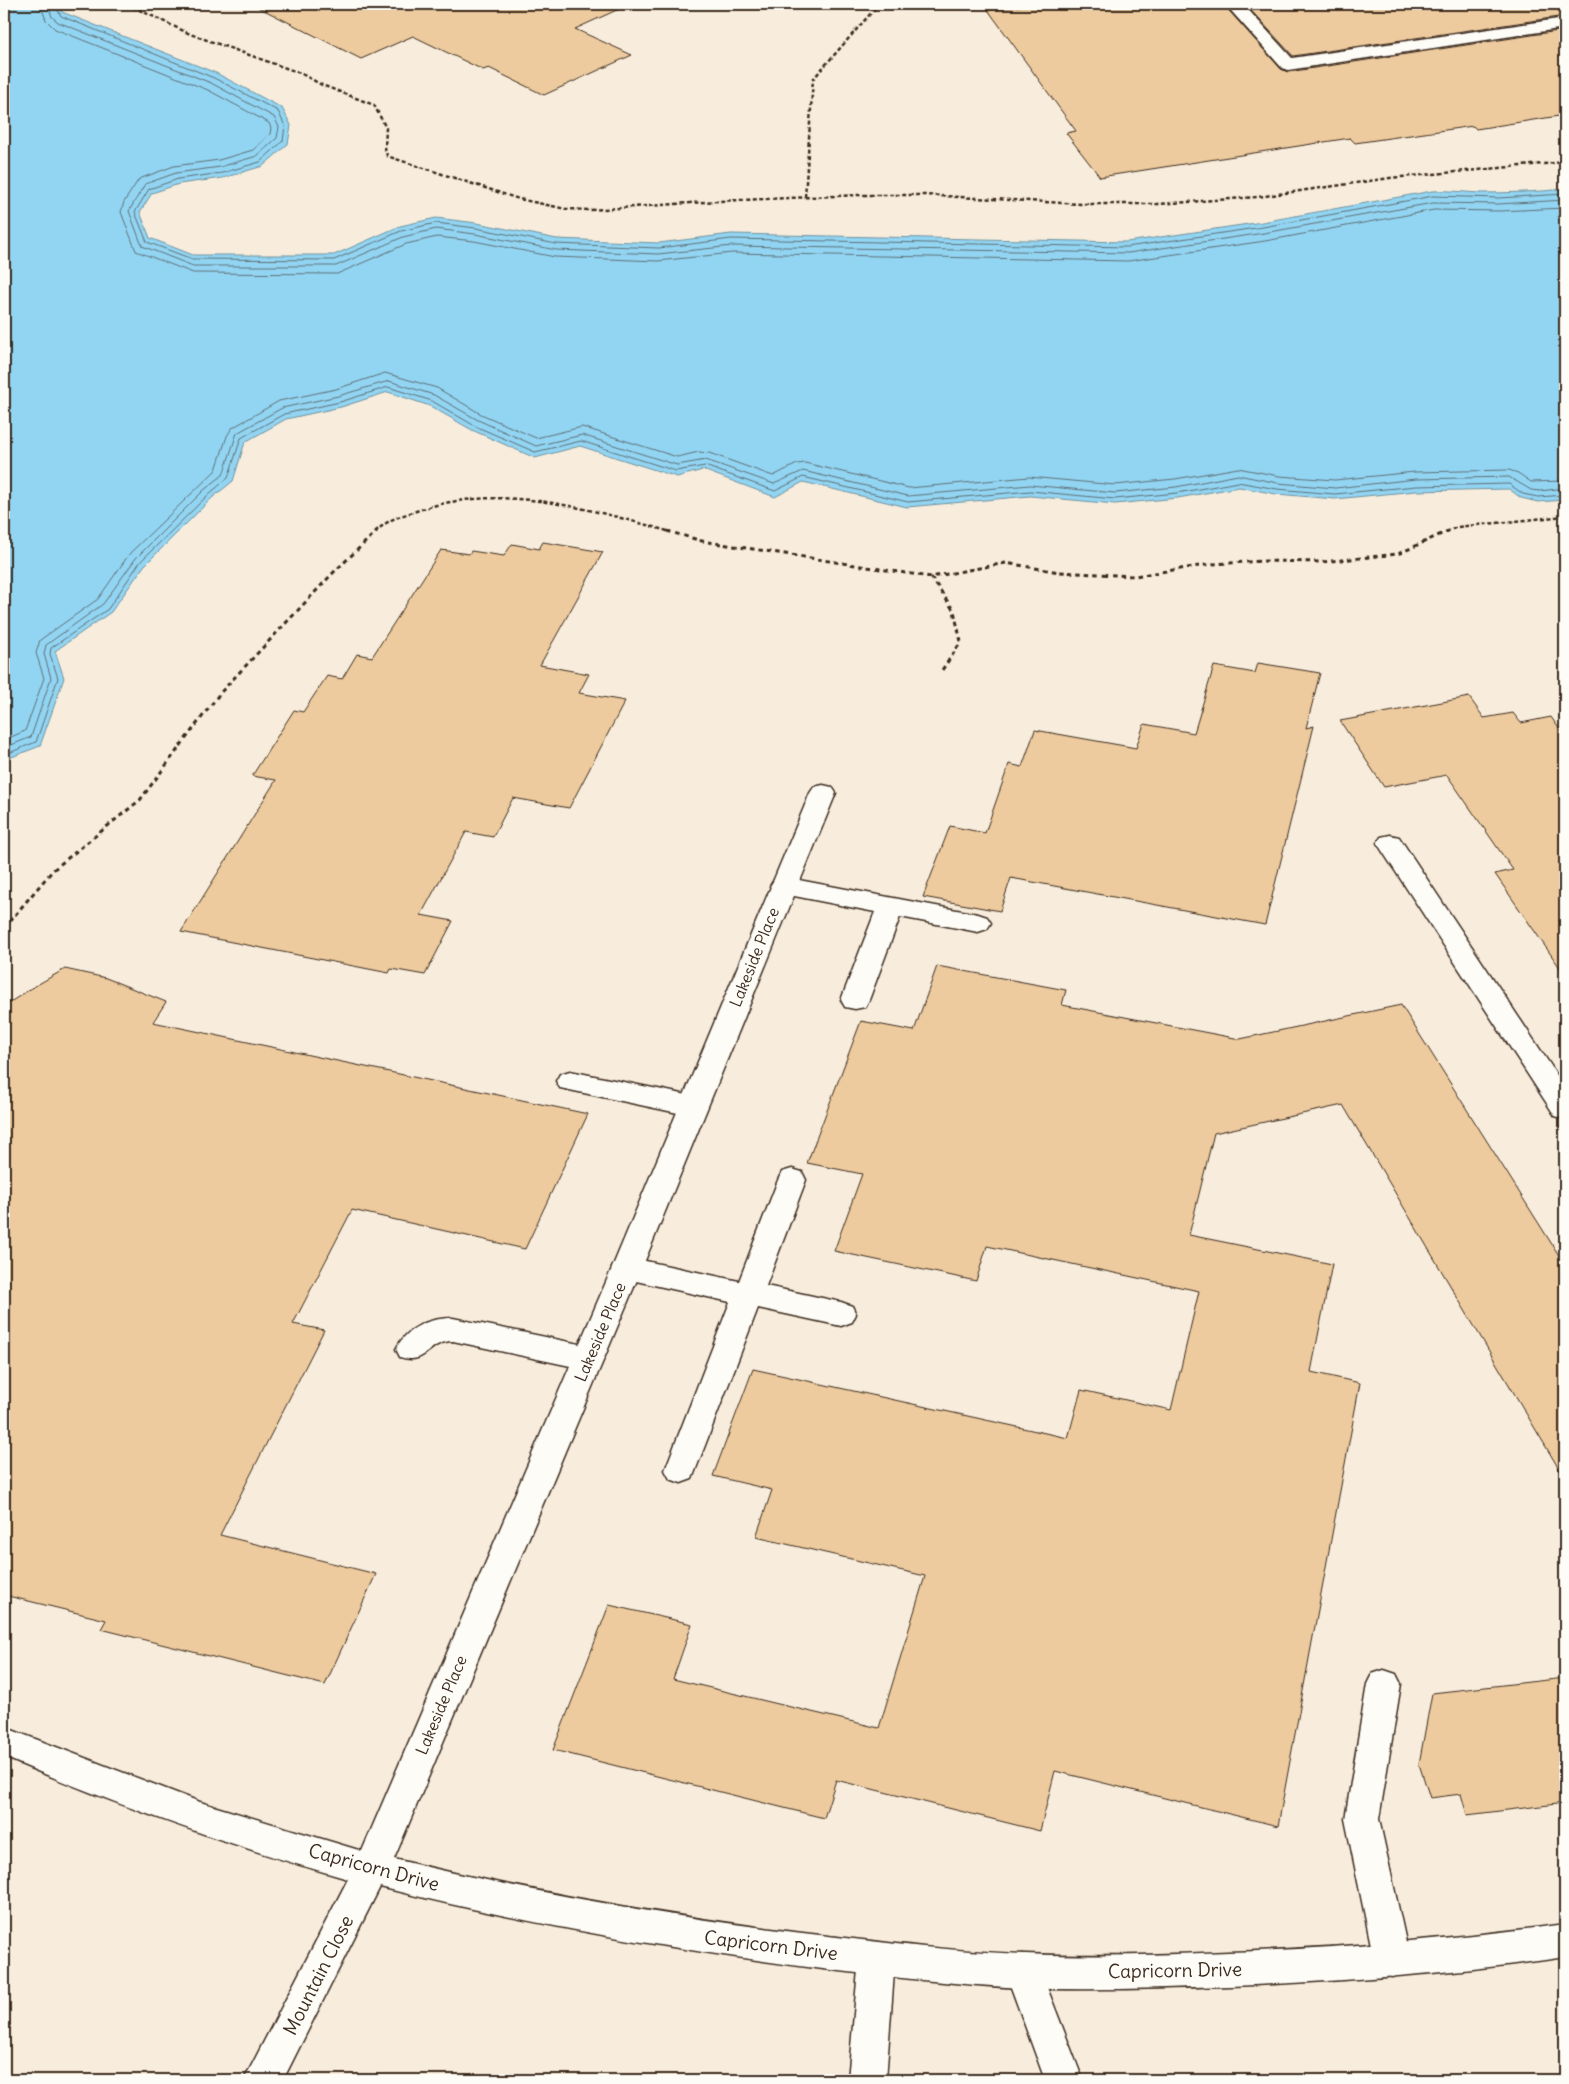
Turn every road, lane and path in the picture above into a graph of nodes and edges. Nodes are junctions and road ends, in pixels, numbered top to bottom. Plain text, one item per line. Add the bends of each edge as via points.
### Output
1 (127, 4) edge
2 (879, 4) edge
3 (1234, 4) edge
4 (1565, 23) edge
5 (1565, 162) edge
6 (805, 197) junction
7 (1565, 516) edge
8 (931, 577) junction
9 (942, 670) dead end
10 (823, 793) dead end
11 (1390, 843) dead end
12 (783, 886) junction
13 (891, 906) junction
14 (978, 922) dead end
15 (4, 928) edge
16 (855, 1000) dead end
17 (570, 1081) dead end
18 (692, 1106) junction
19 (1565, 1108) edge
20 (792, 1180) dead end
21 (627, 1268) junction
22 (748, 1295) junction
23 (841, 1314) dead end
24 (411, 1350) dead end
25 (589, 1358) junction
26 (681, 1470) dead end
27 (1384, 1684) dead end
28 (4, 1742) edge
29 (372, 1868) junction
30 (1565, 1941) edge
31 (877, 1959) junction
32 (1392, 1960) junction
33 (1023, 1971) junction
34 (263, 2080) edge
35 (867, 2080) edge
36 (1064, 2080) edge

1 - 6 path via 190,34 300,73 374,105 386,128 387,156 519,199 566,209 591,210
2 - 6 path via 813,79
3 - 4 street via 1288,64
5 - 6 path via 1398,177 1258,197 1159,204 1081,204 924,195
7 - 8 path via 1457,527 1398,554 1322,562 1212,564 1134,576 1059,572 1006,563
8 - 9 path via 954,611 961,642
8 - 15 path via 702,541 620,518 533,499 484,497 440,503 388,520 333,573 220,693 140,800 53,870
10 - 12 street, Lakeside Place
11 - 19 street
12 - 13 street
12 - 18 street, Lakeside Place
13 - 14 street
13 - 16 street
17 - 18 street
18 - 21 street, Lakeside Place
20 - 22 street
21 - 22 street
21 - 25 street, Lakeside Place
22 - 23 street
22 - 26 street
24 - 25 street via 419,1339 446,1328
25 - 29 street, Lakeside Place
27 - 32 street via 1362,1819
28 - 29 street, Capricorn Drive via 96,1781 230,1828
29 - 31 street, Capricorn Drive via 534,1907 704,1937
29 - 34 street, Mountain Close via 330,1956
30 - 32 street, Capricorn Drive
31 - 33 street, Capricorn Drive
31 - 35 street
32 - 33 street, Capricorn Drive via 1160,1972
33 - 36 street

